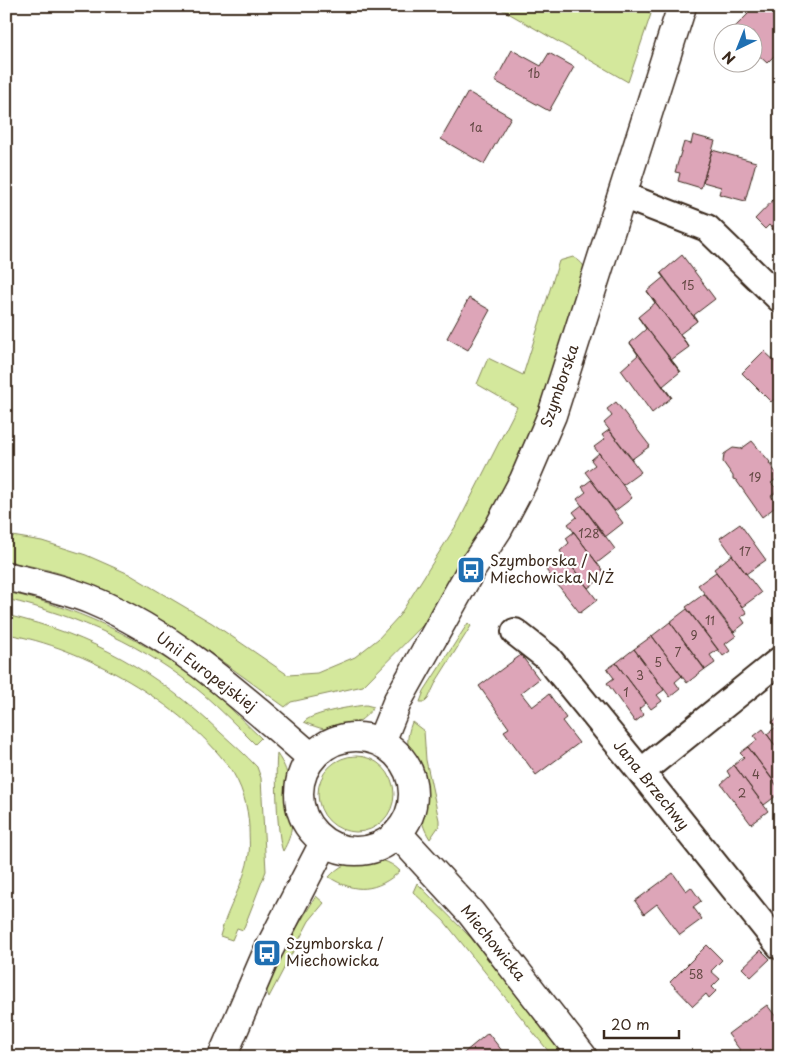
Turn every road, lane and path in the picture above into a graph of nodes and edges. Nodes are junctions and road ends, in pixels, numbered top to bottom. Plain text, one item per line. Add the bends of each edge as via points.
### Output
1 (682, 6) edge
2 (622, 195) junction
3 (780, 299) edge
4 (6, 576) edge
5 (515, 632) dead end
6 (780, 660) edge
7 (381, 742) junction
8 (311, 757) junction
9 (641, 772) junction
10 (398, 834) junction
11 (324, 843) junction
12 (780, 946) edge
13 (222, 1057) edge
14 (583, 1057) edge

1 - 2 street, Szymborska
2 - 3 street via 707,228
2 - 7 street, Szymborska via 552,415 524,480 398,700
4 - 8 street, Unii Europejskiej via 91,600 142,625 184,652
5 - 9 street, Jana Brzechwy via 548,658
6 - 9 street
7 - 8 street via 366,736 335,740
7 - 10 street via 405,762 413,782 413,804
8 - 11 street via 301,772 297,798 305,824
9 - 12 street, Jana Brzechwy
10 - 11 street via 368,851 345,851
10 - 14 street, Miechowicka via 471,913
11 - 13 street via 267,953

